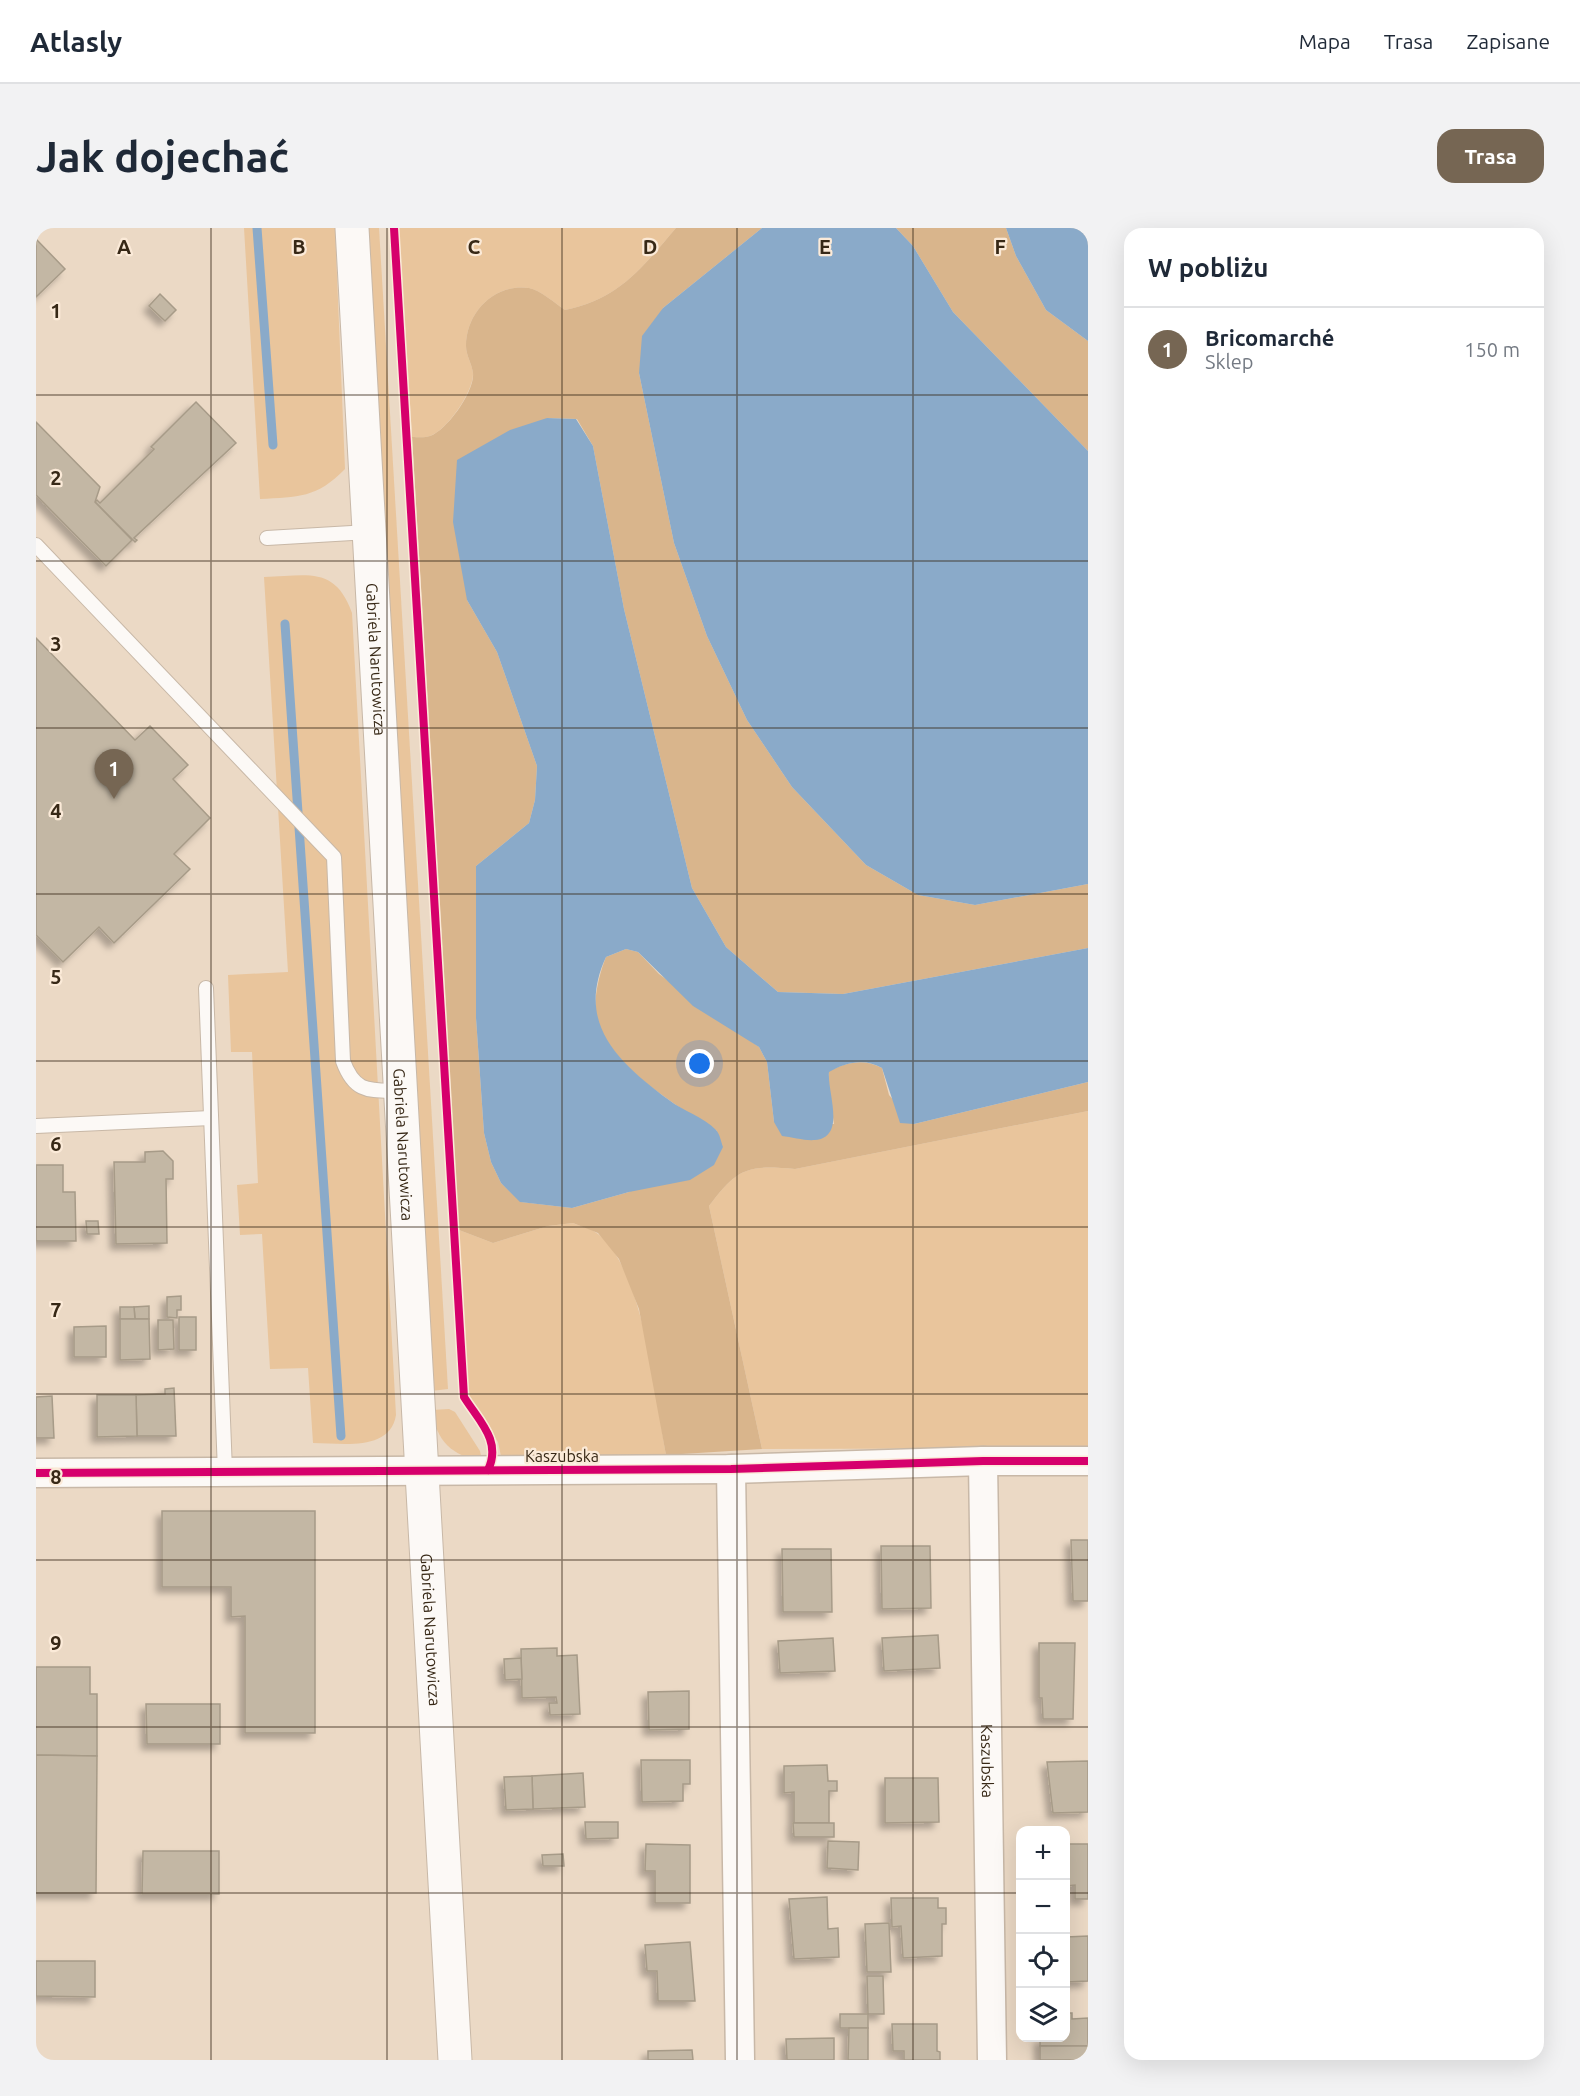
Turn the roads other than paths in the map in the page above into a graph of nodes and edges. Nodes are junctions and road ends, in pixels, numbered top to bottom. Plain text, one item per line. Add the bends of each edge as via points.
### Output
1 (352, 228) edge
2 (369, 532) junction
3 (267, 538) dead end
4 (36, 545) edge
5 (206, 988) dead end
6 (400, 1091) junction
7 (211, 1118) junction
8 (36, 1126) edge
9 (983, 1461) junction
10 (1088, 1461) edge
11 (731, 1469) junction
12 (422, 1470) junction
13 (225, 1471) junction
14 (36, 1473) edge
15 (455, 2060) edge
16 (740, 2060) edge
17 (992, 2060) edge

1 - 2 main road, Gabriela Narutowicza
2 - 3 lane
2 - 6 main road, Gabriela Narutowicza
4 - 6 lane via 334,857 343,1061 355,1083 364,1090
5 - 7 lane
6 - 12 main road, Gabriela Narutowicza
7 - 8 lane
7 - 13 lane
9 - 10 street, Kaszubska
9 - 11 street, Kaszubska
9 - 17 street, Kaszubska
11 - 12 street, Kaszubska
11 - 16 street
12 - 13 street, Kaszubska
12 - 15 main road, Gabriela Narutowicza
13 - 14 street, Kaszubska

